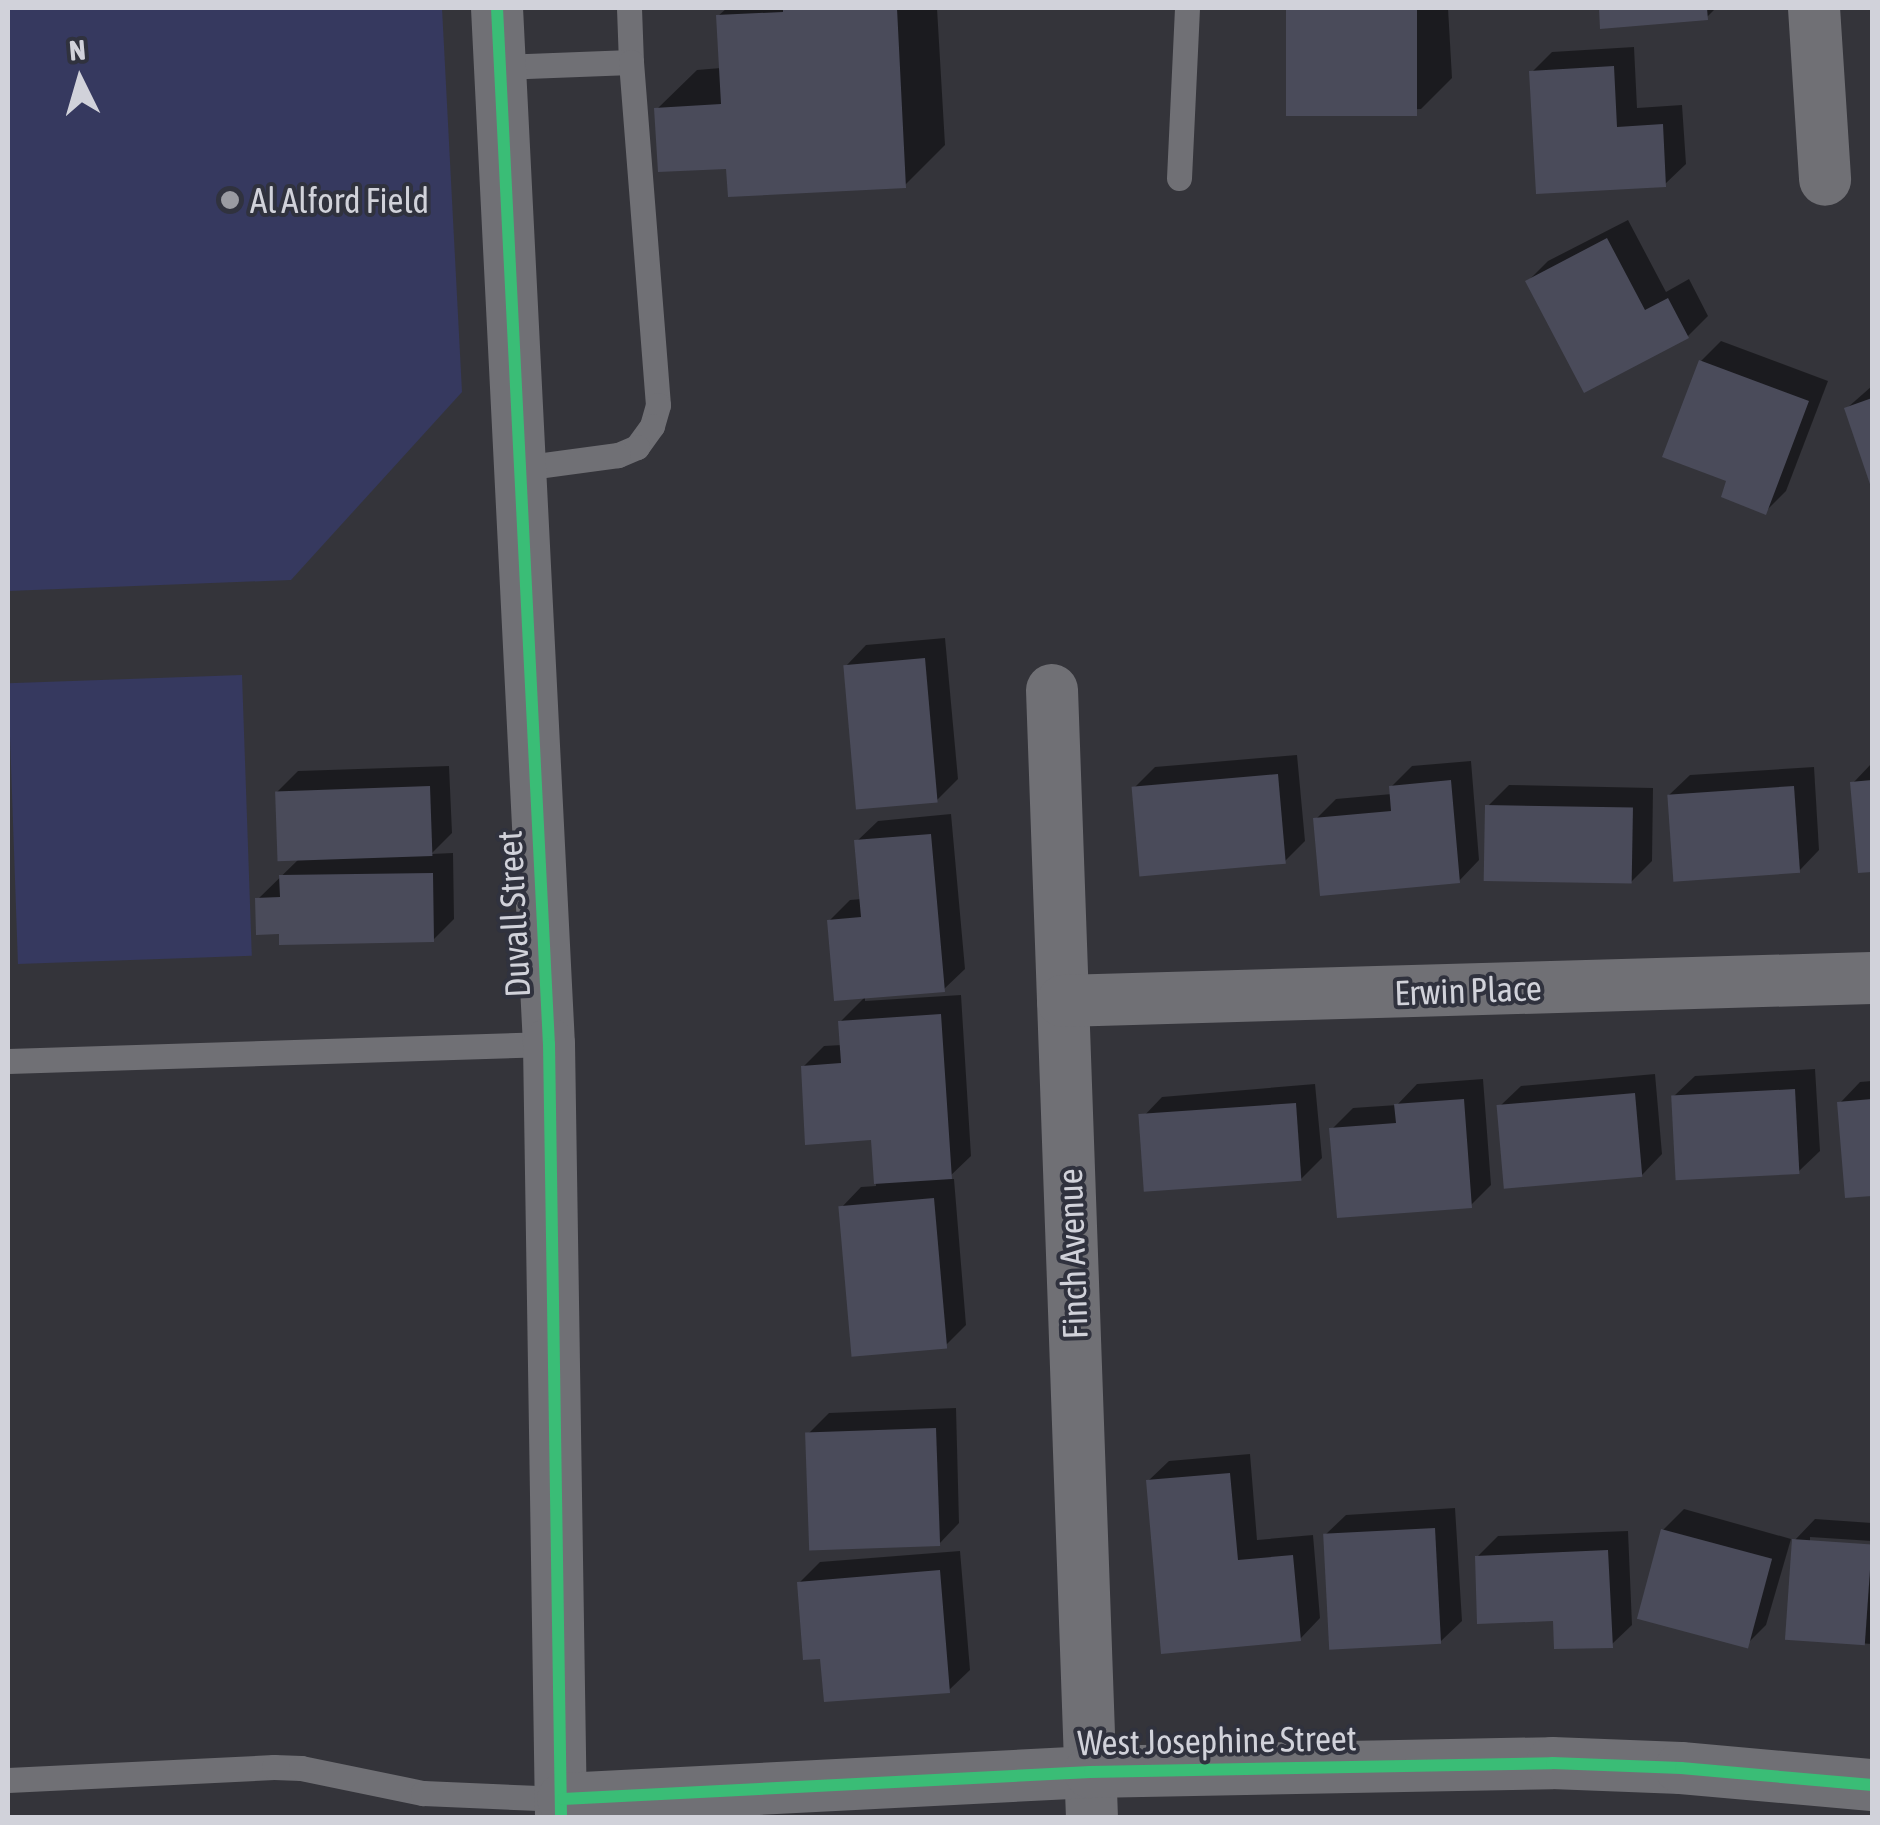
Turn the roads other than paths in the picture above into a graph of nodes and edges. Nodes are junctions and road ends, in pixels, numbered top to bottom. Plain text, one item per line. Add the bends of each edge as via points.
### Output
1 (497, 8) edge
2 (630, 8) edge
3 (1187, 8) edge
4 (1814, 8) edge
5 (631, 62) junction
6 (500, 67) junction
7 (1179, 178) dead end
8 (1825, 180) dead end
9 (522, 468) junction
10 (1052, 690) dead end
11 (1872, 978) edge
12 (1063, 1001) junction
13 (549, 1044) junction
14 (8, 1061) edge
15 (8, 1780) edge
16 (1872, 1785) edge
17 (1091, 1795) edge
18 (562, 1808) edge

1 - 6 street, Duvall Street
2 - 5 lane
3 - 7 lane
4 - 8 street
5 - 6 lane
5 - 9 lane via 658,404 637,448
6 - 9 street, Duvall Street
9 - 13 street, Duvall Street
10 - 12 street, Finch Avenue
11 - 12 street, Erwin Place
12 - 17 street, Finch Avenue
13 - 14 lane
13 - 18 street, Duvall Street
15 - 18 lane via 301,1768 423,1793
16 - 17 street, West Josephine Street via 1552,1764
17 - 18 street, West Josephine Street

